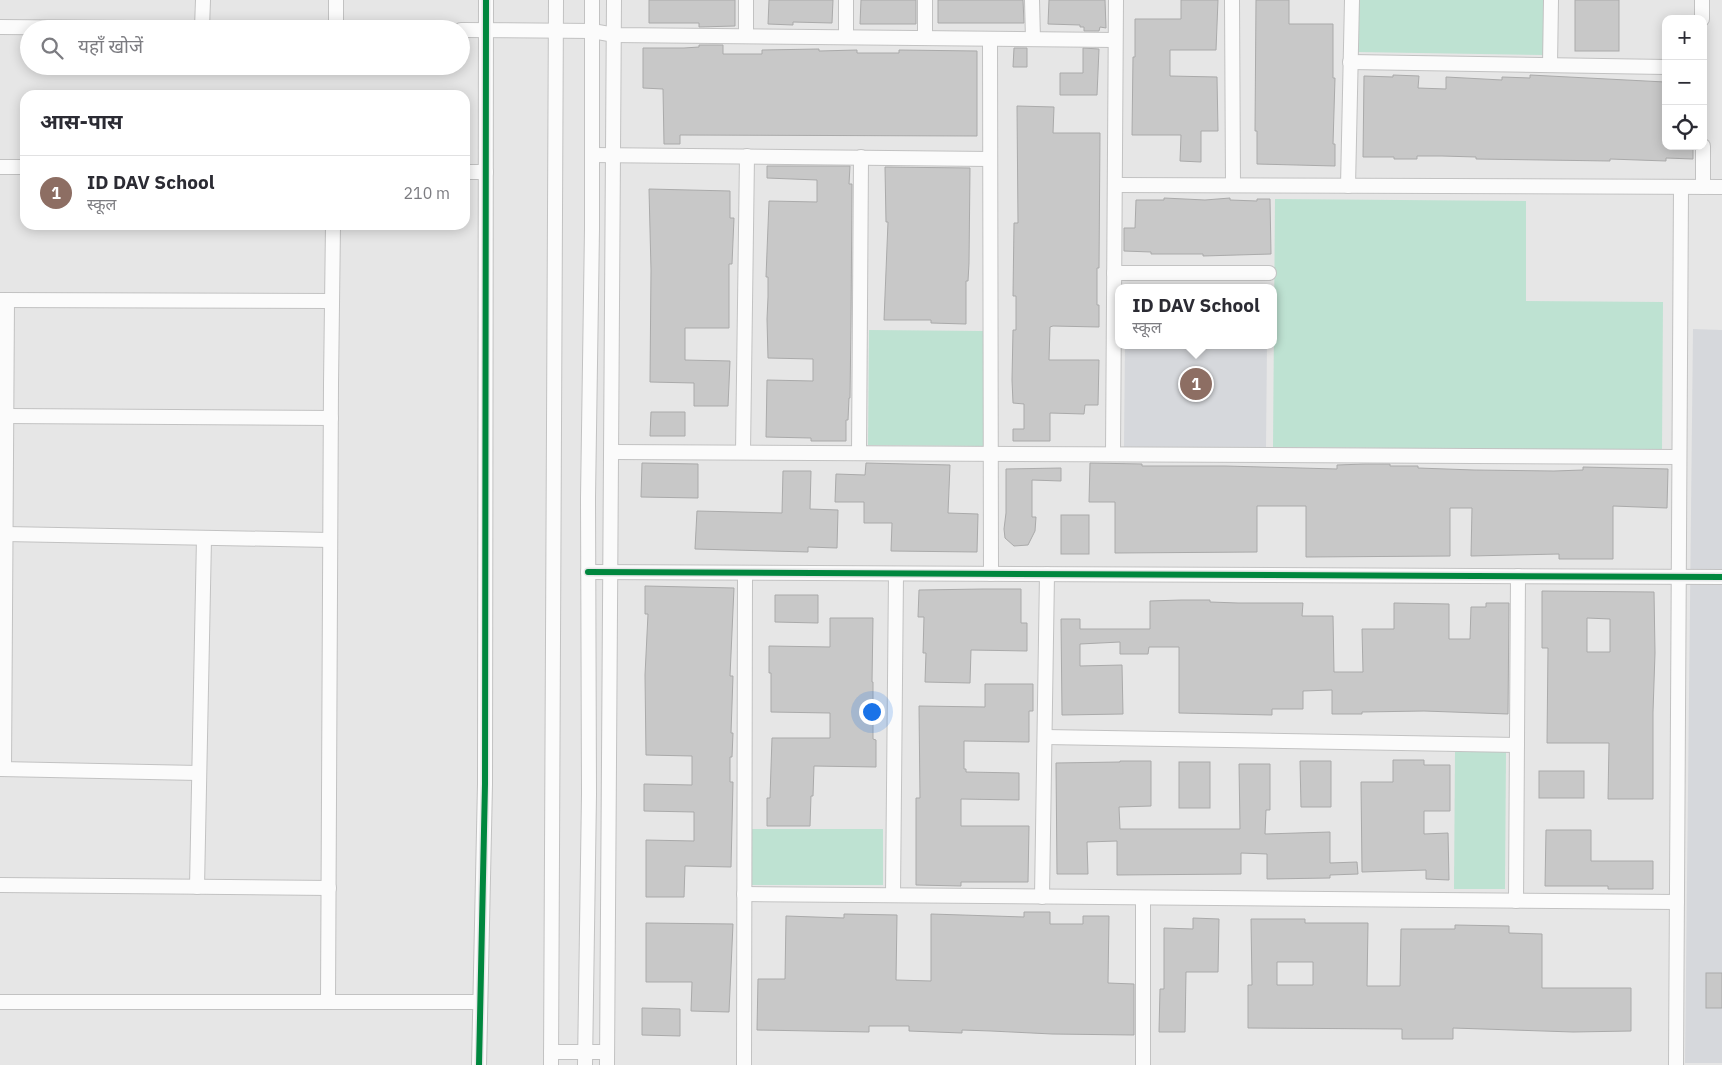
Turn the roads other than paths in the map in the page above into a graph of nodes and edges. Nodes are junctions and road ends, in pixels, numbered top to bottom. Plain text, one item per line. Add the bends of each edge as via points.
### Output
1 (203, 0) edge
2 (336, 0) edge
3 (486, 0) edge
4 (556, 0) edge
5 (592, 0) edge
6 (614, 0) edge
7 (746, 0) edge
8 (846, 0) edge
9 (925, 0) edge
10 (1032, 0) edge
11 (1116, 0) edge
12 (1232, 0) edge
13 (1352, 0) edge
14 (1551, 0) edge
15 (1702, 0) edge
16 (1702, 15) edge
17 (202, 20) edge
18 (336, 20) edge
19 (0, 27) edge
20 (20, 27) edge
21 (470, 30) edge
22 (485, 30) junction
23 (556, 31) junction
24 (592, 31) junction
25 (615, 35) junction
26 (746, 36) junction
27 (846, 37) junction
28 (925, 38) junction
29 (990, 39) junction
30 (1033, 39) junction
31 (1115, 40) junction
32 (1350, 62) junction
33 (1550, 65) junction
34 (1662, 67) edge
35 (1703, 150) edge
36 (592, 155) junction
37 (614, 155) junction
38 (747, 156) junction
39 (861, 158) junction
40 (990, 159) junction
41 (0, 167) edge
42 (20, 168) edge
43 (470, 172) edge
44 (486, 172) junction
45 (1114, 185) junction
46 (1233, 185) junction
47 (1348, 186) junction
48 (1681, 187) junction
49 (1703, 187) junction
50 (1722, 187) edge
51 (333, 230) edge
52 (1114, 272) junction
53 (1269, 273) dead end
54 (4, 300) edge
55 (332, 301) junction
56 (6, 416) junction
57 (330, 418) junction
58 (612, 452) junction
59 (743, 452) junction
60 (859, 453) junction
61 (991, 454) junction
62 (1113, 454) junction
63 (1679, 457) junction
64 (5, 534) junction
65 (204, 538) junction
66 (330, 540) junction
67 (588, 572) junction
68 (611, 573) junction
69 (745, 573) junction
70 (896, 574) junction
71 (991, 574) junction
72 (1047, 574) junction
73 (1518, 576) junction
74 (1678, 576) junction
75 (1722, 577) edge
76 (1044, 737) junction
77 (1517, 745) junction
78 (2, 769) edge
79 (199, 773) junction
80 (0, 885) edge
81 (197, 886) junction
82 (329, 888) junction
83 (744, 894) junction
84 (894, 895) junction
85 (1042, 897) junction
86 (1143, 898) junction
87 (1516, 901) junction
88 (1677, 902) junction
89 (0, 1002) edge
90 (328, 1002) junction
91 (480, 1002) junction
92 (551, 1058) edge
93 (585, 1058) edge
94 (607, 1058) edge
95 (479, 1065) edge
96 (744, 1065) edge
97 (1143, 1065) edge
98 (1676, 1065) edge

1 - 17 street
2 - 18 street
3 - 22 street
4 - 23 street
5 - 24 street
6 - 25 street
7 - 26 street
8 - 27 street
9 - 28 street
10 - 30 street
11 - 31 street
12 - 46 street
13 - 32 street
14 - 33 street
15 - 16 street
19 - 20 street
21 - 22 street
22 - 23 street
22 - 44 street
23 - 24 street
23 - 92 street
24 - 25 street
24 - 36 street
25 - 26 street
25 - 37 street
26 - 27 street
27 - 28 street
28 - 29 street
29 - 30 street
29 - 40 street
30 - 31 street
31 - 45 street
32 - 33 street
32 - 47 street
33 - 34 street
35 - 49 street
36 - 37 street
36 - 67 street
37 - 38 street
37 - 58 street
38 - 39 street
38 - 59 street
39 - 40 street
39 - 60 street
40 - 61 street
41 - 42 street
43 - 44 street
44 - 91 street via 485,784
45 - 46 street
45 - 52 street
46 - 47 street
47 - 48 street
48 - 49 street
48 - 63 street
49 - 50 street
51 - 55 street
52 - 53 street
52 - 62 street
54 - 55 street
54 - 56 street
55 - 57 street
56 - 57 street
56 - 64 street
57 - 66 street
58 - 59 street
58 - 68 street
59 - 60 street
60 - 61 street
61 - 62 street
61 - 71 street
62 - 63 street
63 - 74 street
64 - 65 street
64 - 78 street
65 - 66 street
65 - 79 street
66 - 82 street
67 - 68 street
67 - 93 street
68 - 69 street
68 - 94 street
69 - 70 street
69 - 83 street
70 - 71 street
70 - 84 street
71 - 72 street
72 - 73 street
72 - 76 street
73 - 74 street
73 - 77 street
74 - 75 street
74 - 88 street
76 - 77 street
76 - 85 street
77 - 87 street
78 - 79 street
79 - 81 street
80 - 81 street
81 - 82 street
82 - 90 street
83 - 84 street
83 - 96 street
84 - 85 street
85 - 86 street
86 - 87 street
86 - 97 street
87 - 88 street
88 - 98 street
89 - 90 street
90 - 91 street
91 - 95 street
92 - 93 street
93 - 94 street

